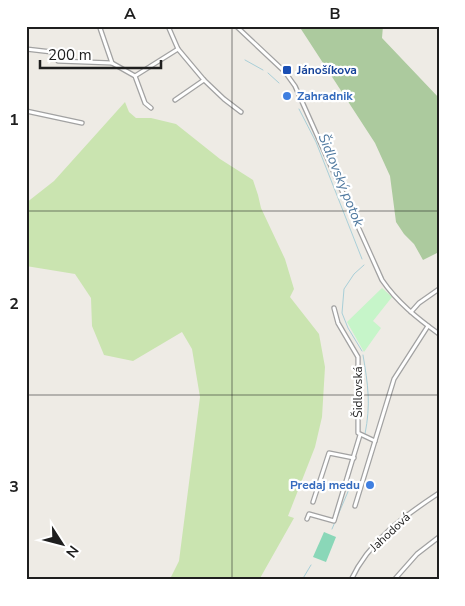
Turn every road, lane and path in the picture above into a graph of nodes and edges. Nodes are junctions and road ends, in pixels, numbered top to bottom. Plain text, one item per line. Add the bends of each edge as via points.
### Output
1 (168, 26) edge
2 (236, 26) edge
3 (100, 28) dead end
4 (26, 49) edge
5 (178, 49) junction
6 (112, 63) junction
7 (135, 76) junction
8 (204, 80) junction
9 (175, 100) dead end
10 (151, 108) dead end
11 (26, 111) edge
12 (241, 112) dead end
13 (82, 123) dead end
14 (439, 289) edge
15 (334, 308) dead end
16 (411, 312) junction
17 (428, 326) junction
18 (439, 334) edge
19 (360, 436) junction
20 (375, 441) junction
21 (354, 458) junction
22 (439, 493) edge
23 (313, 502) dead end
24 (355, 506) dead end
25 (308, 519) dead end
26 (439, 537) edge
27 (351, 580) edge
28 (394, 580) edge

1 - 5 street
2 - 16 street via 285,72 295,86 382,280
3 - 6 street
4 - 6 street via 52,52 58,61
5 - 7 street
5 - 8 street
6 - 7 street
7 - 10 street via 145,104
8 - 9 street
8 - 12 street
11 - 13 street
14 - 16 street
15 - 19 street, Šidlovská via 338,322 358,357
16 - 17 street
17 - 18 street
17 - 20 street, Šidlovská via 394,378
19 - 20 street, Šidlovská
19 - 21 street
20 - 24 street, Šidlovská
21 - 23 street via 329,453
21 - 25 street via 334,521 309,514
22 - 27 street, Jahodová via 381,538
26 - 28 street via 417,554

